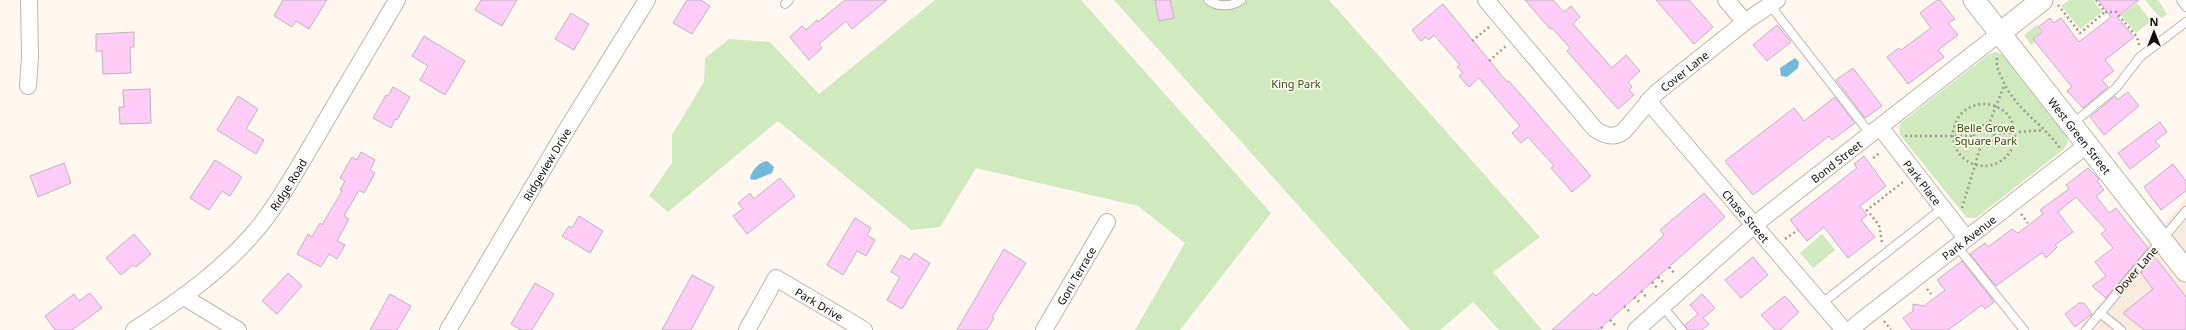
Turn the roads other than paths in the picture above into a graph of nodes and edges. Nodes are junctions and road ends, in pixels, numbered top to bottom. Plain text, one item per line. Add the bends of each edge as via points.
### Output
1 (29, 0) edge
2 (397, 0) edge
3 (647, 0) edge
4 (1208, 0) edge
5 (1241, 0) edge
6 (1486, 0) edge
7 (1726, 0) edge
8 (1974, 0) edge
9 (2181, 0) edge
10 (1774, 3) edge
11 (2051, 4) edge
12 (2186, 7) edge
13 (1745, 22) junction
14 (2186, 22) edge
15 (2000, 33) junction
16 (28, 86) dead end
17 (1648, 101) junction
18 (2071, 124) junction
19 (1875, 131) junction
20 (2087, 145) junction
21 (1943, 208) junction
22 (2186, 211) edge
23 (1108, 222) dead end
24 (1754, 226) junction
25 (2162, 240) junction
26 (1961, 242) junction
27 (2183, 261) edge
28 (184, 297) junction
29 (1821, 304) junction
30 (1663, 308) junction
31 (2100, 313) junction
32 (134, 330) edge
33 (238, 330) edge
34 (448, 330) edge
35 (747, 330) edge
36 (864, 330) edge
37 (1044, 330) edge
38 (1636, 330) edge
39 (1682, 330) edge
40 (1844, 330) edge
41 (1851, 330) edge
42 (2024, 330) edge
43 (2086, 330) edge
44 (2121, 330) edge

1 - 16 street
2 - 28 street, Ridge Road via 288,186 259,227 224,264
3 - 34 street, Ridgeview Drive
4 - 5 lane via 1220,5 1231,5
6 - 17 street, Cover Lane via 1595,129 1604,135 1620,134
7 - 13 street
8 - 15 street, West Green Street
9 - 12 lane
10 - 13 street, Cover Lane
10 - 19 lane
11 - 15 street, Bond Street
13 - 17 street, Cover Lane
14 - 18 lane via 2140,57 2116,88
15 - 18 street, West Green Street
15 - 19 street, Bond Street
17 - 24 street, Chase Street
18 - 20 street, West Green Street
19 - 21 street, Park Place
19 - 24 street, Bond Street
20 - 25 street, West Green Street
20 - 26 street, Park Avenue
21 - 26 street, Park Place
21 - 29 lane
22 - 25 lane, Dover Lane
23 - 37 street, Goni Terrace
24 - 29 street, Chase Street
24 - 30 street, Bond Street
25 - 27 street, West Green Street
25 - 31 lane, Dover Lane
26 - 41 street, Park Avenue
26 - 42 lane, Park Place
28 - 32 street, Ridge Road
28 - 33 street
29 - 40 street, Chase Street
30 - 38 street, Bond Street
30 - 39 lane
31 - 43 lane, Dover Lane
31 - 44 lane
35 - 36 street, Park Drive via 776,278

